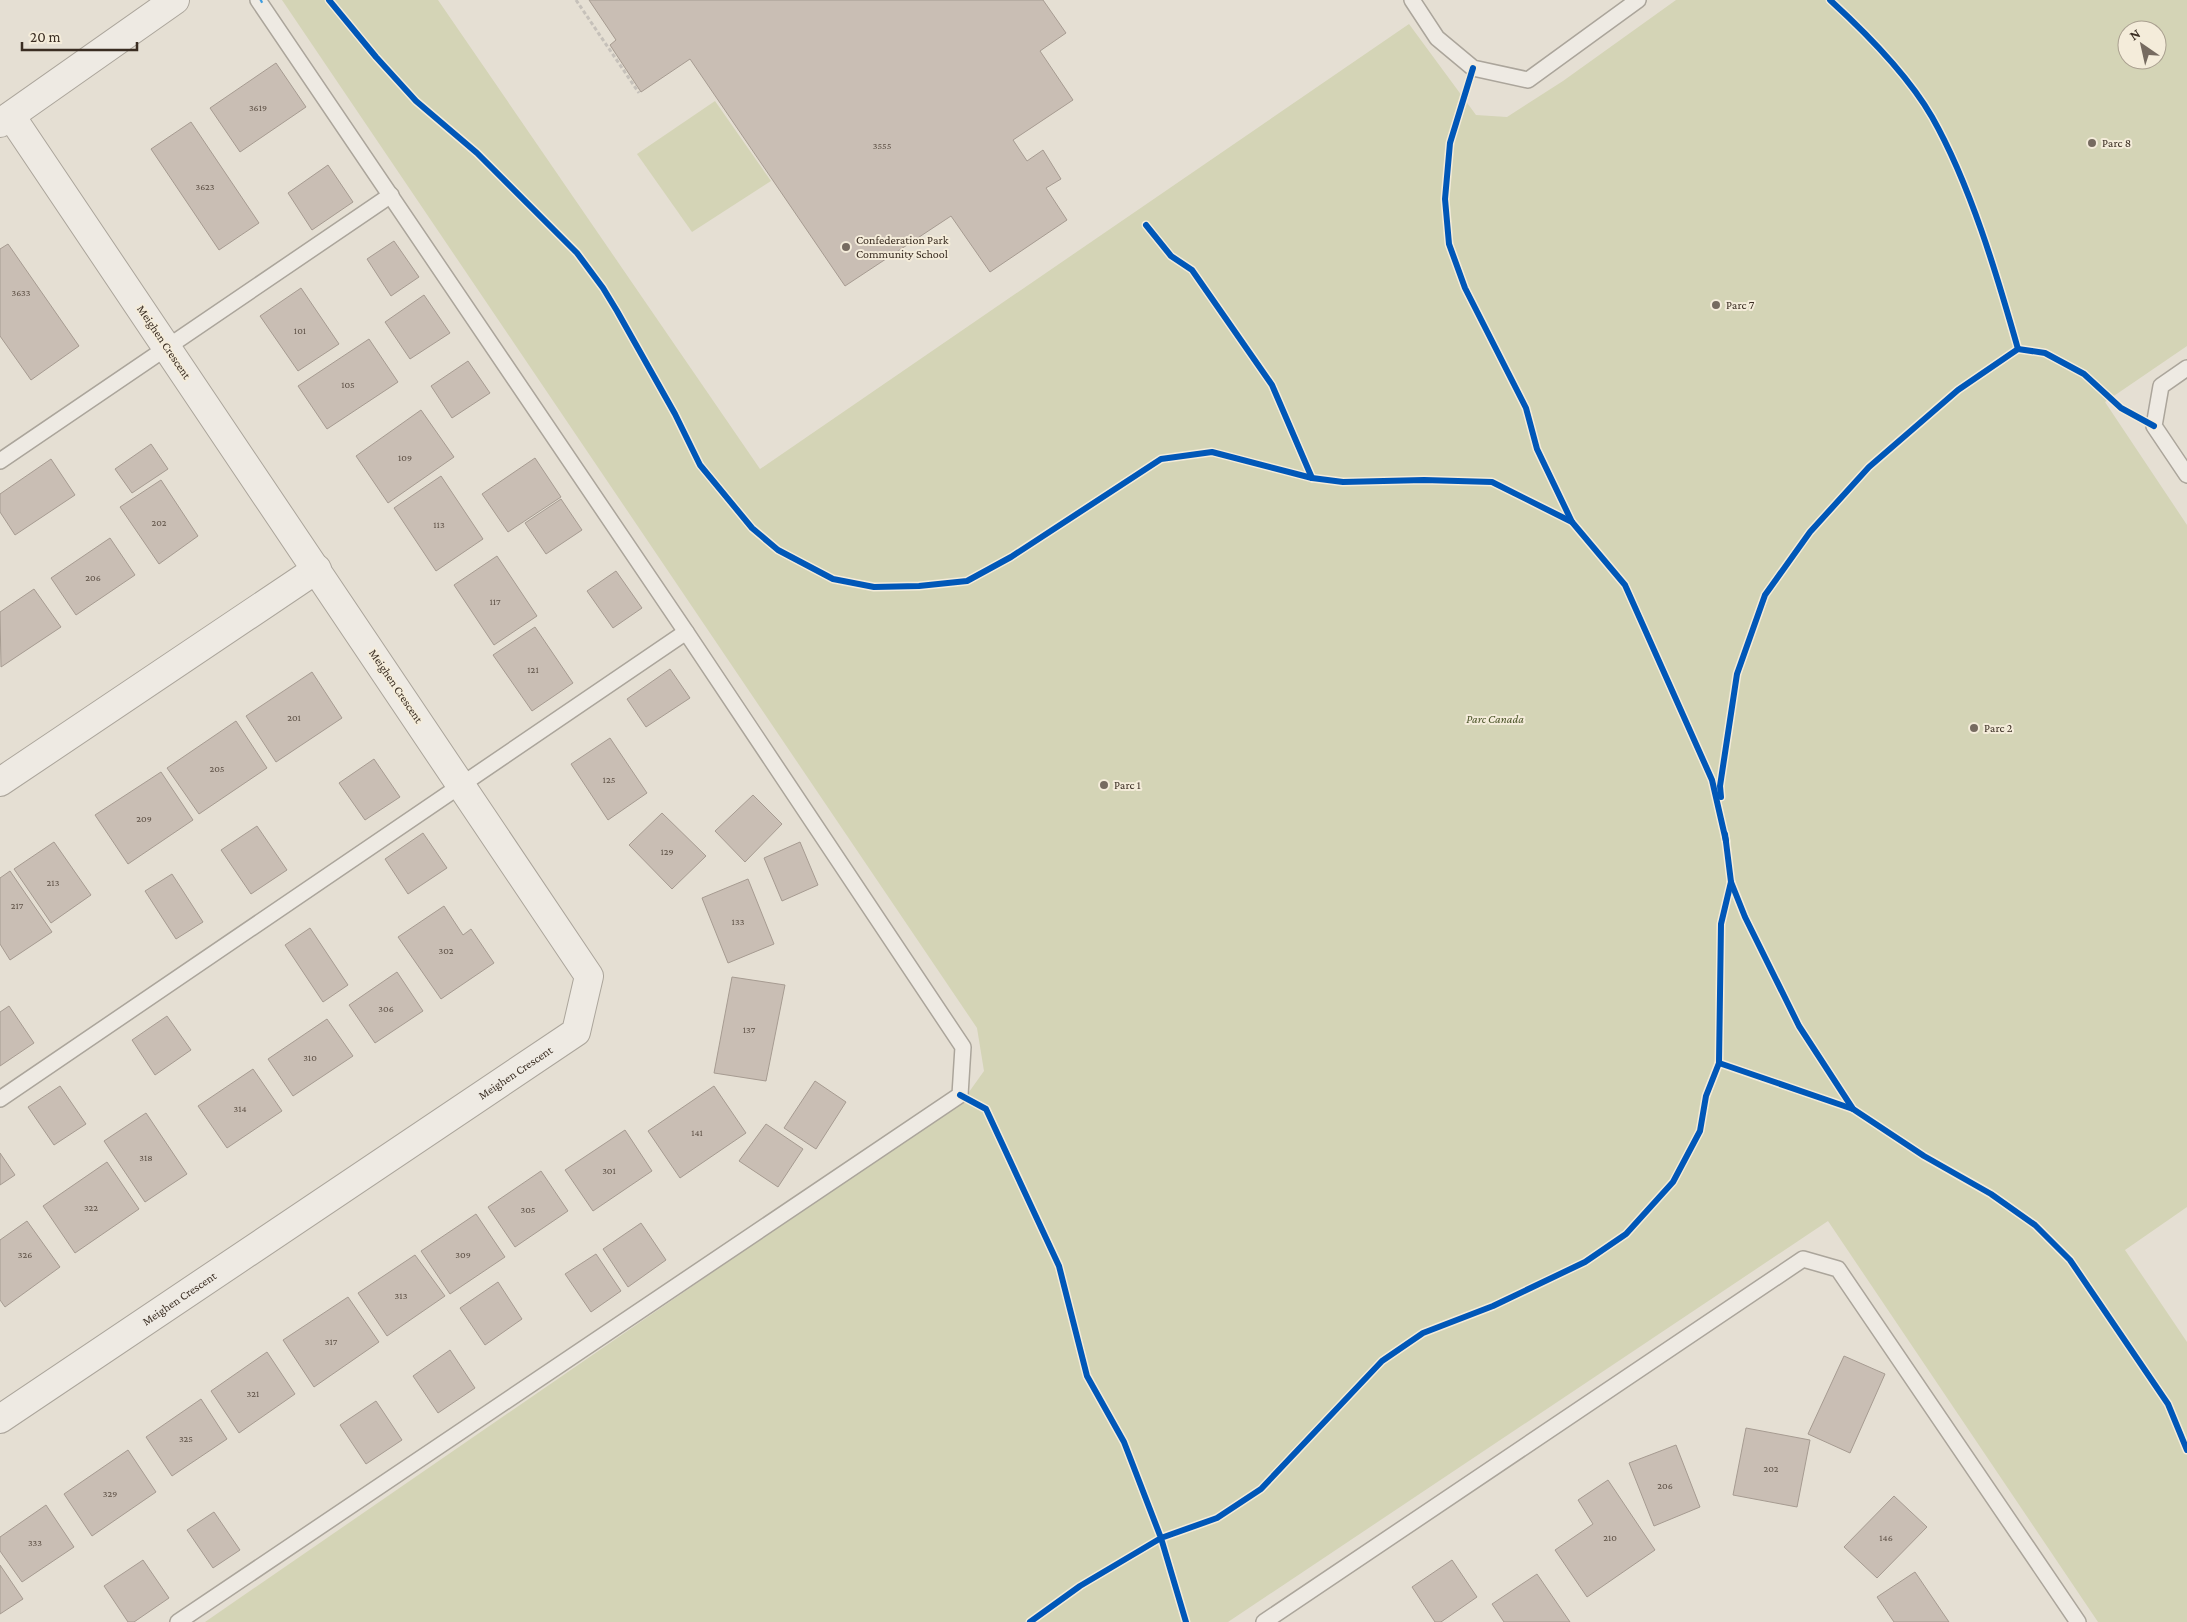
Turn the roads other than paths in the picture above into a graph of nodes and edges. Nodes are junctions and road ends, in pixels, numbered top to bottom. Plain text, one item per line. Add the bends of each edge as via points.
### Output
1 (175, 0) edge
2 (258, 0) edge
3 (1412, 0) edge
4 (1638, 0) edge
5 (6, 119) edge
6 (391, 195) junction
7 (167, 347) junction
8 (2187, 368) edge
9 (0, 461) edge
10 (2187, 475) edge
11 (317, 569) junction
12 (686, 632) junction
13 (0, 782) edge
14 (463, 785) junction
15 (0, 1099) edge
16 (0, 1419) edge
17 (178, 1622) edge
18 (1264, 1622) edge
19 (2078, 1622) edge

1 - 5 street
2 - 6 lane
3 - 4 lane via 1437,38 1473,68 1528,80
5 - 7 street, Meighen Crescent
6 - 7 lane
6 - 12 lane
7 - 9 lane
7 - 11 street, Meighen Crescent
8 - 10 lane via 2161,386 2154,426
11 - 13 street
11 - 14 street, Meighen Crescent
12 - 14 lane
12 - 17 lane via 963,1047 960,1095
14 - 15 lane
14 - 16 street, Meighen Crescent via 589,976 576,1032
18 - 19 lane via 1803,1259 1838,1269

